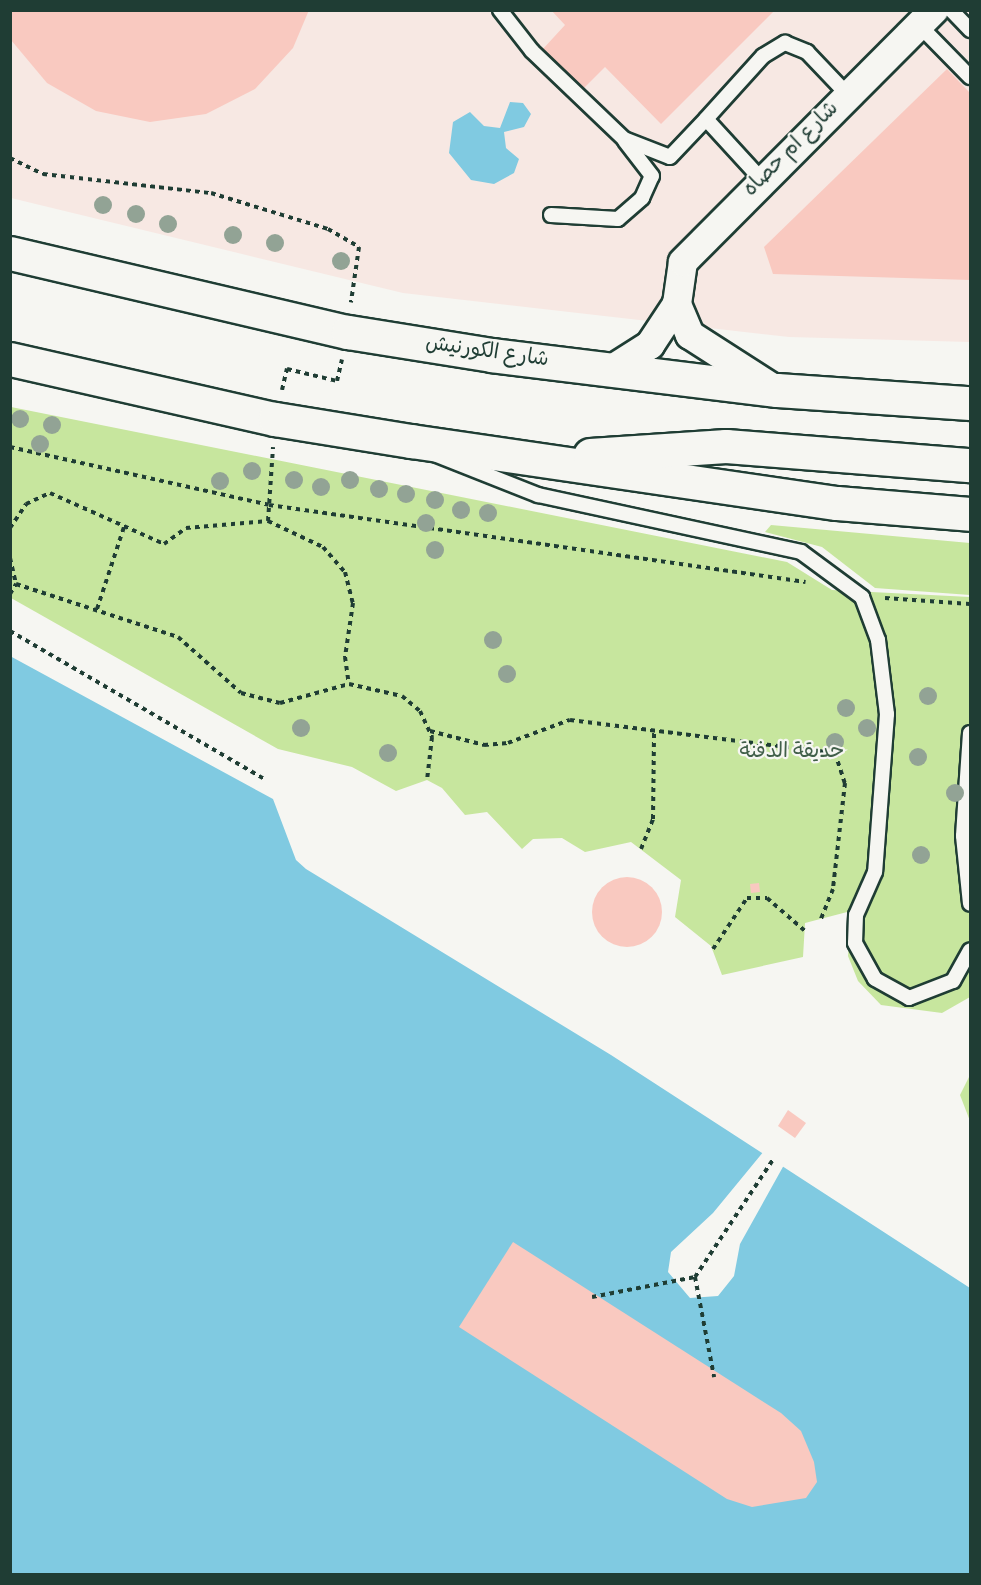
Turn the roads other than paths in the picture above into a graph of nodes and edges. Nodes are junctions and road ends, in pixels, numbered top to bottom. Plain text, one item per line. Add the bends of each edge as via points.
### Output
1 (500, 10) edge
2 (951, 10) edge
3 (927, 18) edge
4 (970, 30) edge
5 (970, 77) edge
6 (848, 95) junction
7 (706, 119) junction
8 (624, 139) junction
9 (670, 157) junction
10 (652, 176) junction
11 (761, 179) junction
12 (551, 215) dead end
13 (10, 253) edge
14 (677, 304) junction
15 (10, 359) edge
16 (609, 371) junction
17 (777, 390) junction
18 (970, 403) edge
19 (411, 441) junction
20 (550, 461) junction
21 (970, 465) edge
22 (970, 514) edge
23 (970, 733) edge
24 (970, 904) edge
25 (970, 950) edge

1 - 8 lane via 532,51
2 - 4 lane
3 - 5 lane
3 - 6 street, شارع ام حصاه
6 - 7 lane via 807,52 785,43 763,56
6 - 11 street, شارع ام حصاه
7 - 9 lane
7 - 11 lane
8 - 9 lane
8 - 10 lane
9 - 10 lane
10 - 12 lane via 642,198 618,219
11 - 14 street, شارع ام حصاه via 683,262
13 - 16 main road, شارع الكورنيش via 348,332
14 - 16 street, شارع ام حصاه via 650,345
14 - 17 street via 698,342
15 - 19 main road via 275,419
16 - 17 main road, شارع الكورنيش
17 - 18 main road, شارع الكورنيش
19 - 20 main road
19 - 25 lane via 489,480 538,495 801,552 862,597 878,640 887,714 875,872 856,915 855,943 875,979 909,998 953,981
20 - 21 main road via 726,446
20 - 22 main road via 837,503
23 - 24 lane via 963,836

